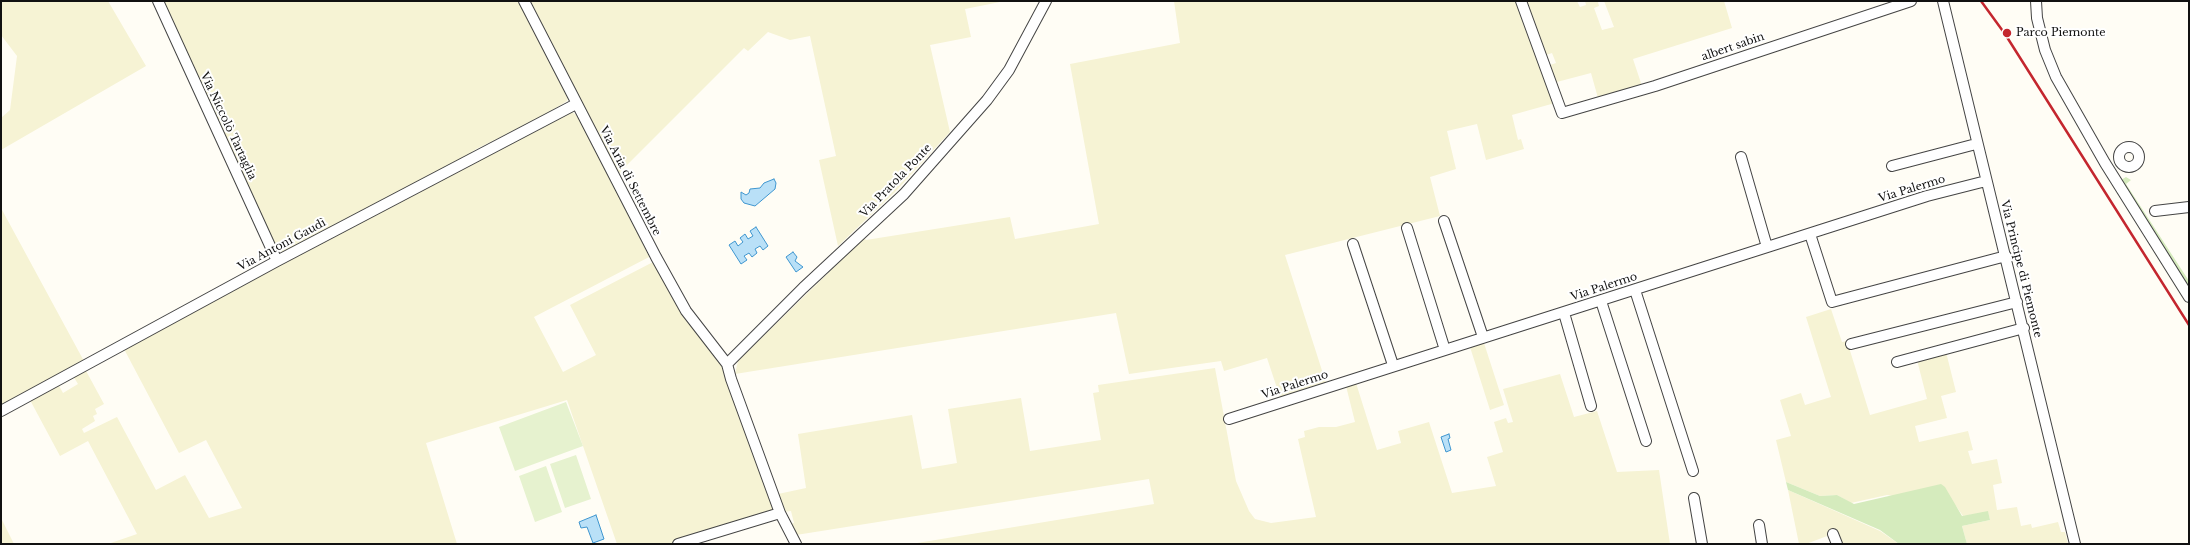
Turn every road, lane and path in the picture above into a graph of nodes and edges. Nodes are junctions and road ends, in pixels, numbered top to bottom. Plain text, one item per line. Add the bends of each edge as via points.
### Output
1 (158, 1) edge
2 (524, 1) edge
3 (1046, 1) edge
4 (1521, 1) edge
5 (1911, 1) edge
6 (1942, 1) edge
7 (2036, 1) edge
8 (576, 104) junction
9 (1976, 144) junction
10 (1741, 158) dead end
11 (2120, 158) dead end
12 (2105, 163) junction
13 (1892, 166) dead end
14 (1986, 181) junction
15 (2189, 206) edge
16 (2155, 211) dead end
17 (1444, 221) dead end
18 (1407, 228) dead end
19 (1810, 234) junction
20 (1352, 244) dead end
21 (1767, 247) junction
22 (2006, 256) junction
23 (277, 261) junction
24 (1635, 290) junction
25 (2189, 297) edge
26 (1601, 300) junction
27 (2017, 302) junction
28 (1564, 312) junction
29 (2024, 328) junction
30 (1483, 337) junction
31 (1852, 344) dead end
32 (1445, 350) junction
33 (1897, 362) dead end
34 (727, 364) junction
35 (1393, 365) junction
36 (1591, 406) dead end
37 (1, 411) edge
38 (1229, 419) dead end
39 (1646, 441) dead end
40 (1693, 471) dead end
41 (1694, 498) dead end
42 (780, 513) junction
43 (1759, 525) dead end
44 (1833, 534) dead end
45 (794, 541) edge
46 (678, 544) edge
47 (802, 544) edge
48 (1702, 544) edge
49 (1762, 544) edge
50 (1837, 544) edge
51 (2075, 544) edge

1 - 23 street, Via Niccolò Tartaglia
2 - 8 street, Via Aria di Settembre
3 - 34 street, Via Pratola Ponte via 1009,70 987,100 904,194 803,288
4 - 5 street, albert sabin via 1562,113 1656,86
6 - 9 street, Via Principe di Piemonte
7 - 12 street via 2037,18 2045,50 2056,77
8 - 23 street, Via Antoni Gaudì
8 - 34 street, Via Aria di Settembre via 686,310
9 - 13 street
9 - 14 street, Via Principe di Piemonte
10 - 21 street
11 - 12 street
12 - 25 street
14 - 19 street, Via Palermo via 1927,196
14 - 22 street, Via Principe di Piemonte
15 - 16 street
17 - 30 street
18 - 32 street
19 - 21 street, Via Palermo
19 - 22 street via 1832,302
20 - 35 street
21 - 24 street, Via Palermo
22 - 27 street, Via Principe di Piemonte
23 - 37 street, Via Antoni Gaudì
24 - 26 street, Via Palermo
24 - 40 street
26 - 28 street, Via Palermo
26 - 39 street
27 - 29 street, Via Principe di Piemonte
27 - 31 street
28 - 30 street, Via Palermo
28 - 36 street
29 - 33 street
29 - 51 street, Via Principe di Piemonte
30 - 32 street, Via Palermo
32 - 35 street, Via Palermo
34 - 42 street, Via Aria di Settembre
35 - 38 street, Via Palermo
41 - 48 street
42 - 45 street, Via Aria di Settembre
42 - 46 street
43 - 49 street
44 - 50 street
45 - 47 street

